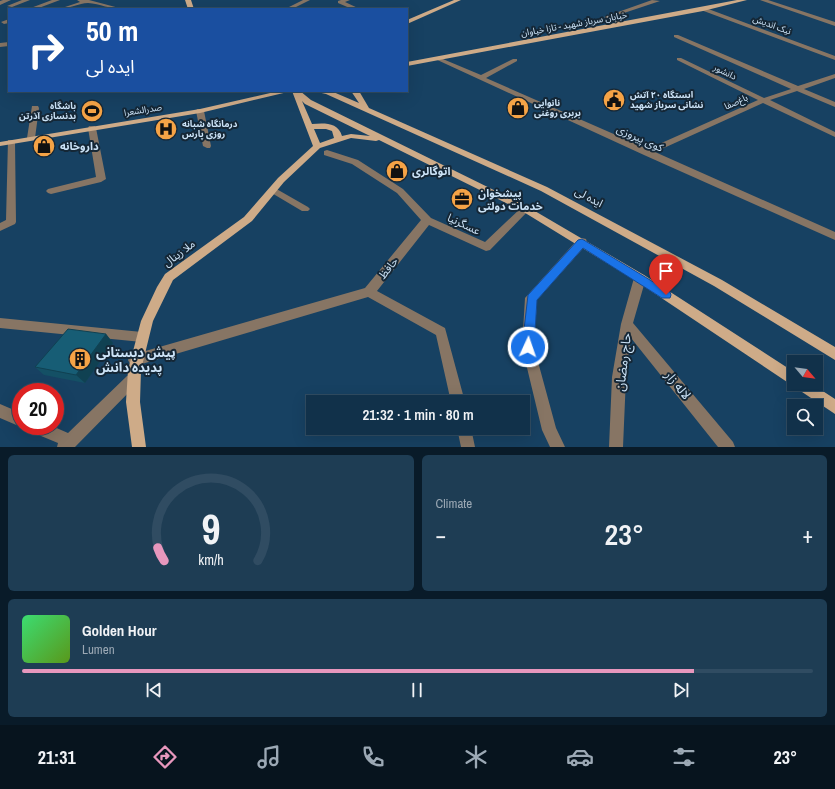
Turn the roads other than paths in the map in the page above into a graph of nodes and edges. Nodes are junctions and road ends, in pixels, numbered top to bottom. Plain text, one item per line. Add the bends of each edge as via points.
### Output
1 (8, 0) edge
2 (27, 0) edge
3 (57, 0) edge
4 (85, 0) edge
5 (116, 0) edge
6 (307, 0) edge
7 (347, 0) edge
8 (458, 0) edge
9 (655, 0) edge
10 (744, 0) edge
11 (763, 0) edge
12 (0, 3) edge
13 (102, 5) junction
14 (10, 6) dead end
15 (34, 8) edge
16 (65, 8) edge
17 (116, 8) edge
18 (290, 8) edge
19 (352, 8) edge
20 (703, 9) junction
21 (408, 22) edge
22 (623, 24) junction
23 (835, 24) edge
24 (676, 36) dead end
25 (436, 58) junction
26 (835, 58) edge
27 (679, 59) dead end
28 (515, 60) dead end
29 (408, 64) edge
30 (835, 76) edge
31 (481, 78) junction
32 (827, 78) junction
33 (835, 82) edge
34 (798, 88) junction
35 (284, 92) edge
36 (295, 92) edge
37 (296, 92) edge
38 (327, 92) edge
39 (356, 92) edge
40 (764, 100) junction
41 (835, 105) edge
42 (35, 108) dead end
43 (365, 108) junction
44 (200, 111) junction
45 (310, 127) junction
46 (92, 128) junction
47 (835, 134) edge
48 (31, 138) junction
49 (338, 138) junction
50 (11, 142) junction
51 (391, 142) junction
52 (0, 144) edge
53 (207, 146) dead end
54 (317, 146) junction
55 (327, 153) dead end
56 (647, 153) junction
57 (273, 190) junction
58 (51, 191) dead end
59 (305, 209) dead end
60 (525, 209) junction
61 (427, 220) junction
62 (0, 227) edge
63 (835, 236) edge
64 (582, 242) junction
65 (640, 278) junction
66 (369, 292) junction
67 (0, 323) edge
68 (627, 324) junction
69 (142, 337) junction
70 (835, 354) edge
71 (135, 360) junction
72 (787, 375) edge
73 (132, 380) junction
74 (811, 391) edge
75 (456, 395) edge
76 (835, 407) edge
77 (0, 412) edge
78 (12, 417) edge
79 (50, 435) edge
80 (465, 435) edge
81 (67, 444) edge
82 (139, 447) edge
83 (468, 447) edge
84 (558, 447) edge
85 (616, 447) edge
86 (728, 447) edge

1 - 12 street
2 - 14 street
3 - 15 street
4 - 13 street
4 - 16 street
5 - 13 street
6 - 18 street
7 - 19 street via 340,2
8 - 21 main road
9 - 22 street via 657,1 607,17
10 - 20 main road, خیابان سرباز شهید - تازا خیاوان
11 - 23 street
13 - 17 street
20 - 22 main road, خیابان سرباز شهید - تازا خیاوان
20 - 26 street, نیک اندیش
22 - 25 main road, خیابان سرباز شهید - تازا خیاوان
24 - 34 street
25 - 29 main road, خیابان سرباز شهید - تازا خیاوان
25 - 31 street, کوی پیروزی
27 - 40 street, دانشور
28 - 31 street
30 - 32 street, باغ‌صفا
31 - 56 street, کوی پیروزی
32 - 33 street
32 - 34 street, باغ‌صفا
34 - 40 street, باغ‌صفا
34 - 41 street
35 - 44 main road, صدرالشعرا
36 - 45 main road
37 - 51 main road via 308,102
38 - 43 main road, ایده لى
39 - 43 main road
40 - 47 street, دانشور
40 - 56 street, باغ‌صفا
42 - 48 street
43 - 70 main road, ایده لى via 544,189 718,283
44 - 46 main road, صدرالشعرا
44 - 53 street
45 - 49 main road via 331,128 336,130
45 - 54 main road
46 - 48 main road, صدرالشعرا
46 - 58 street via 101,179
48 - 50 main road, صدرالشعرا
49 - 51 main road, ملا زینال via 366,136
49 - 54 main road, ملا زینال
50 - 52 main road, صدرالشعرا
50 - 62 street via 11,222
51 - 60 main road
54 - 57 main road, ملا زینال
55 - 61 street via 355,162 400,191
56 - 63 street, کوی پیروزی
57 - 59 street
57 - 69 main road, ملا زینال via 248,219 169,277
60 - 61 street, عسگرنیا via 486,247
60 - 64 main road
61 - 66 street, حافظ
64 - 65 main road
64 - 84 street via 531,298 528,347 549,430
65 - 68 street, حاج رمضان
65 - 72 main road
66 - 71 street
66 - 75 street via 441,332
67 - 69 street
68 - 85 street, حاج رمضان via 619,377
68 - 86 street, لاله زار
69 - 71 main road, ملا زینال
71 - 73 main road, ملا زینال
73 - 81 street
73 - 82 main road, ملا زینال
74 - 76 main road
77 - 78 street
79 - 81 street
80 - 83 street

